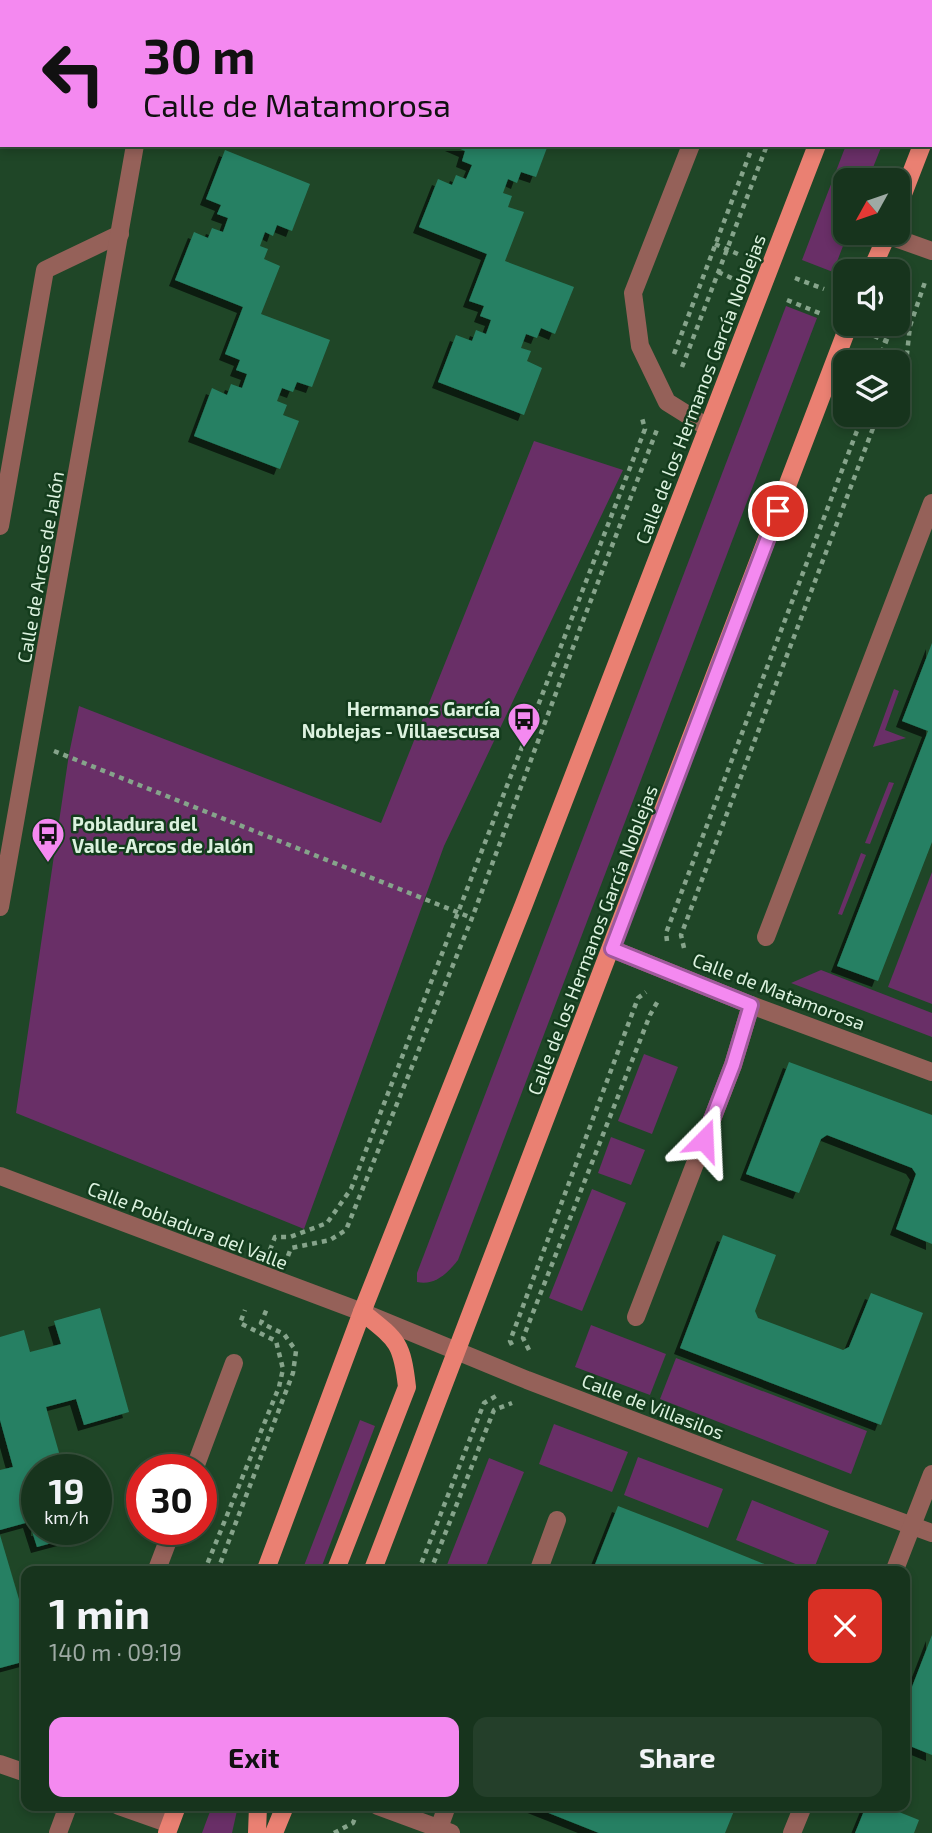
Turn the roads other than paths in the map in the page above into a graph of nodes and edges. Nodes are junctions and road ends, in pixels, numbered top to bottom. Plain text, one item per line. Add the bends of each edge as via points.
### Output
1 (135, 147) edge
2 (690, 147) edge
3 (816, 147) edge
4 (921, 147) edge
5 (910, 175) edge
6 (120, 234) junction
7 (910, 243) edge
8 (932, 251) edge
9 (844, 336) edge
10 (707, 427) junction
11 (932, 503) edge
12 (0, 526) edge
13 (0, 907) edge
14 (766, 937) dead end
15 (612, 949) junction
16 (751, 1005) junction
17 (932, 1072) edge
18 (0, 1176) edge
19 (362, 1312) junction
20 (636, 1317) dead end
21 (455, 1351) junction
22 (234, 1363) dead end
23 (200, 1454) edge
24 (932, 1474) edge
25 (557, 1520) dead end
26 (911, 1525) junction
27 (932, 1533) edge
28 (166, 1545) edge
29 (158, 1566) edge
30 (267, 1566) edge
31 (337, 1566) edge
32 (374, 1566) edge
33 (540, 1566) edge
34 (896, 1566) edge
35 (0, 1764) edge
36 (21, 1771) edge
37 (66, 1811) edge
38 (130, 1811) edge
39 (175, 1811) edge
40 (258, 1811) edge
41 (283, 1811) edge
42 (391, 1811) edge
43 (447, 1811) edge
44 (801, 1811) edge
45 (169, 1828) edge
46 (445, 1831) edge
47 (58, 1833) edge
48 (257, 1833) edge
49 (274, 1833) edge
50 (792, 1833) edge

1 - 6 street, Calle de Arcos de Jalón
2 - 10 street via 633,293 640,346 667,402
3 - 10 main road, Calle de los Hermanos García Noblejas
4 - 5 main road
6 - 12 street via 45,270
6 - 13 street, Calle de Arcos de Jalón
7 - 8 street
9 - 15 main road, Calle de los Hermanos García Noblejas
10 - 19 main road, Calle de los Hermanos García Noblejas
11 - 14 street
15 - 16 street, Calle de Matamorosa
15 - 21 main road, Calle de los Hermanos García Noblejas
16 - 17 street, Calle de Matamorosa
16 - 20 street via 733,1065
18 - 19 street, Calle Pobladura del Valle
19 - 21 street, Calle de Villasilos
19 - 30 main road, Calle de los Hermanos García Noblejas
19 - 31 main road via 391,1335 404,1357 407,1387
21 - 26 street, Calle de Villasilos
21 - 32 main road, Calle de los Hermanos García Noblejas
22 - 23 street
24 - 26 street
25 - 33 street
26 - 27 street, Calle de Villasilos
26 - 34 street
28 - 29 street
35 - 36 street
37 - 47 street
38 - 45 street
39 - 45 main road
40 - 48 main road
41 - 49 main road
42 - 46 street
43 - 46 street
44 - 50 street

